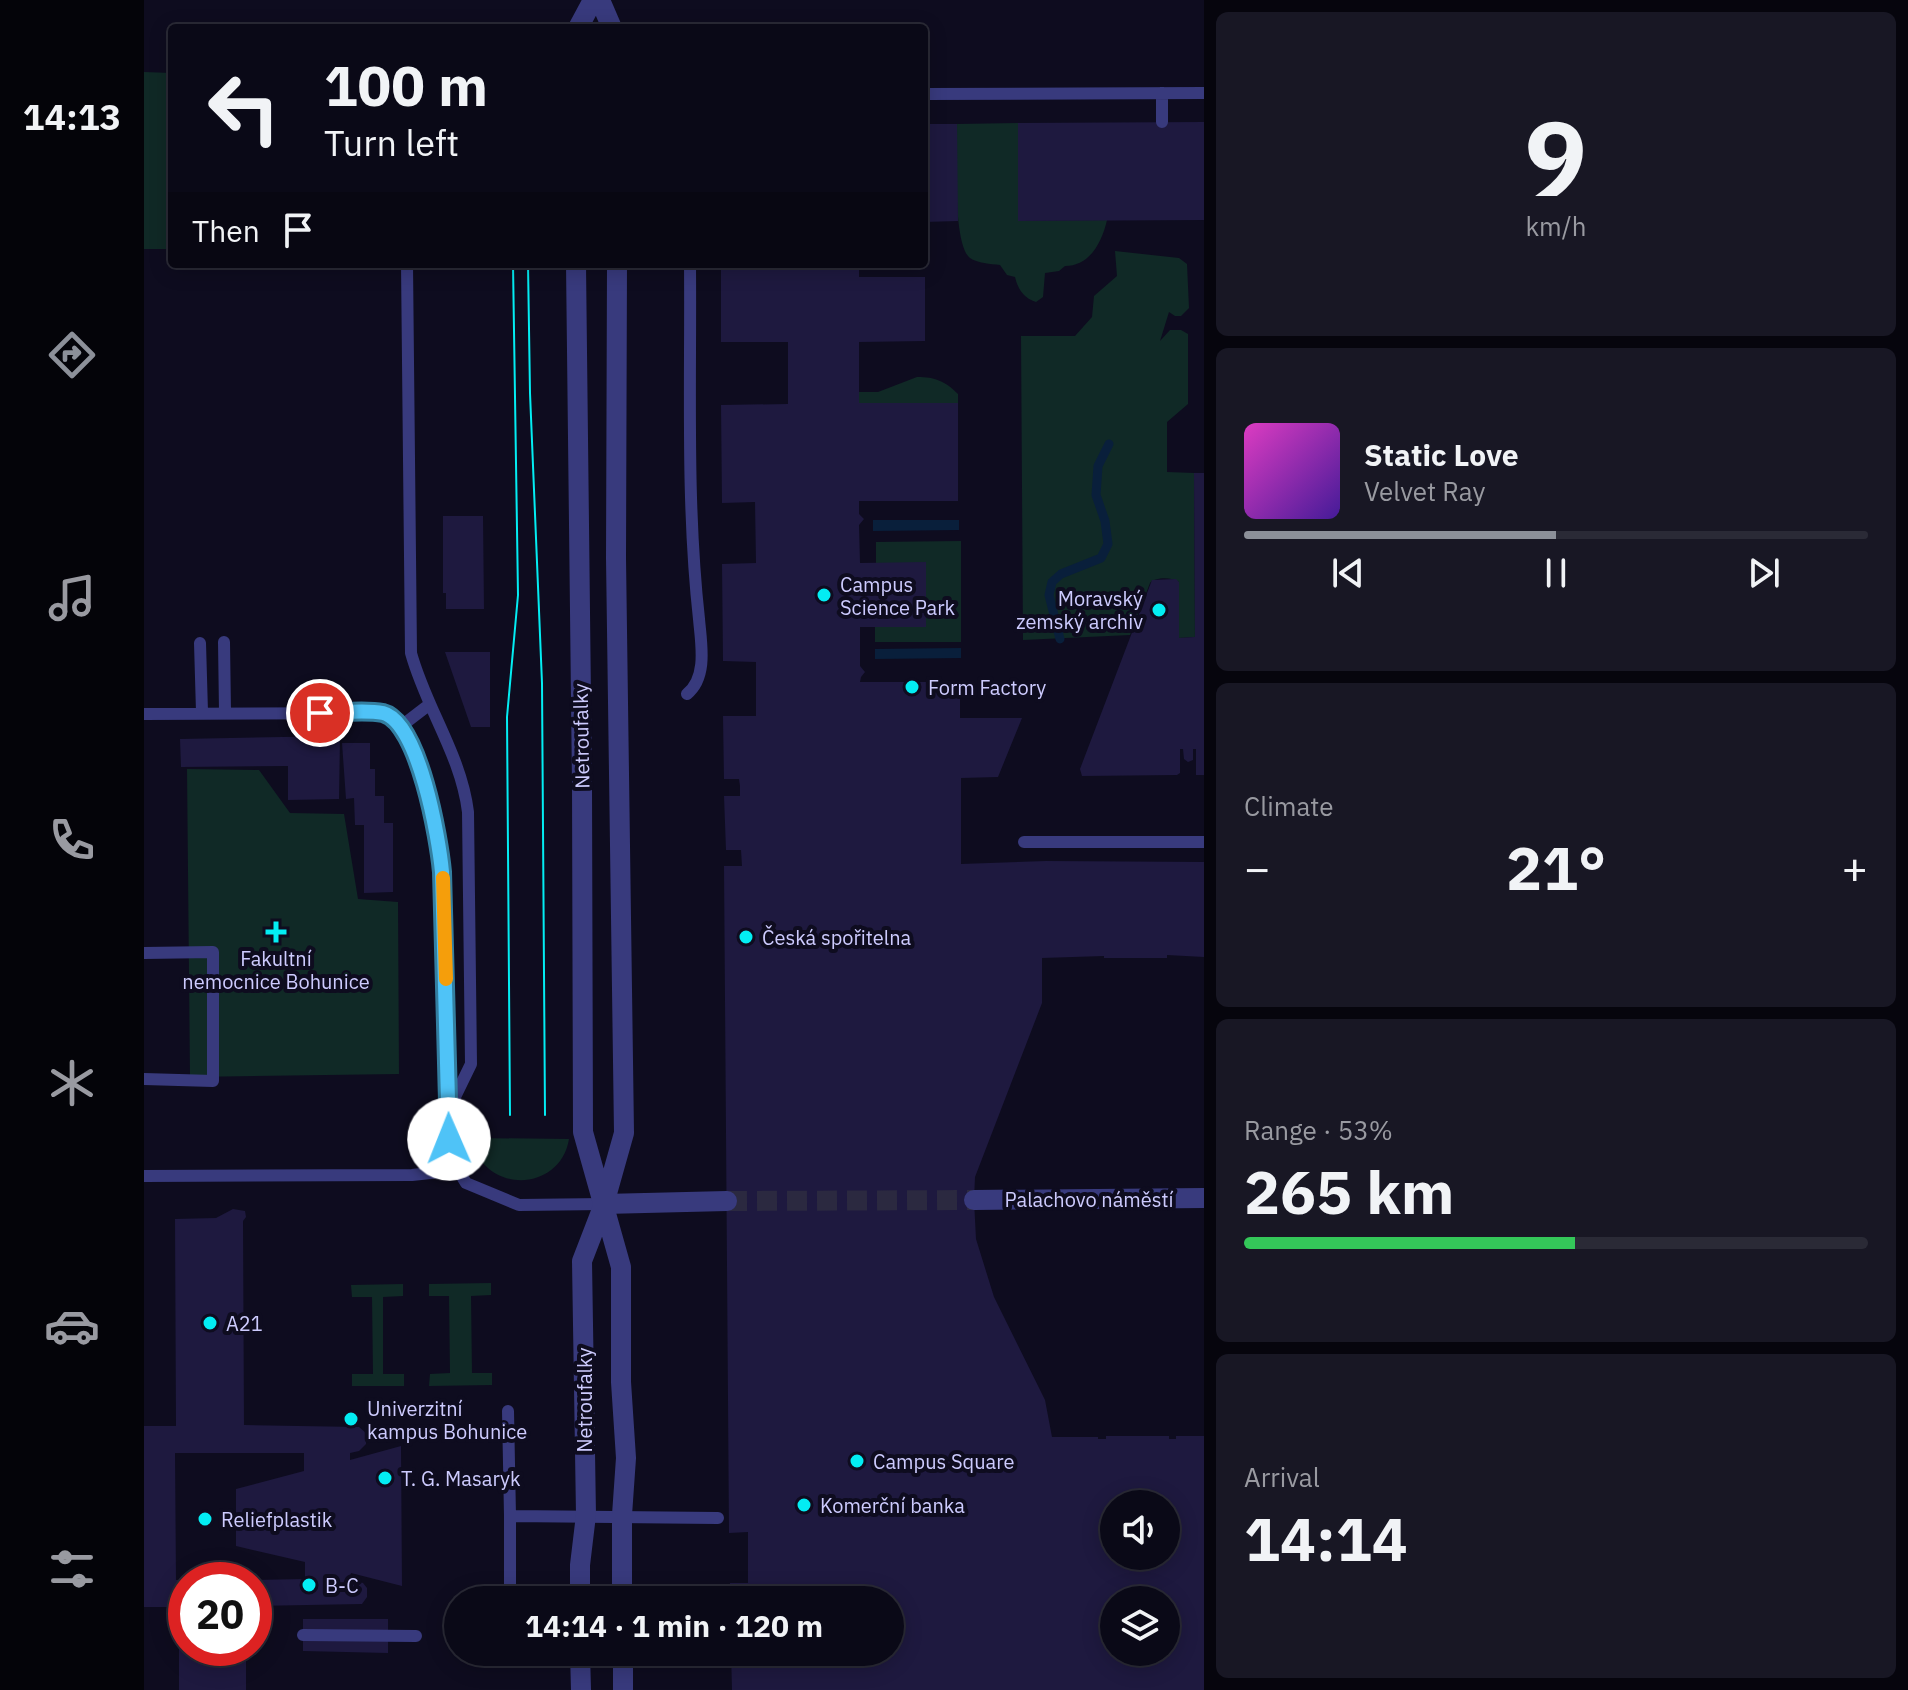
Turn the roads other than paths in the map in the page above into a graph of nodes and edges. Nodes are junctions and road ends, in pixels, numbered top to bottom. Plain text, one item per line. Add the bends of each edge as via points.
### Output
1 (593, 0) edge
2 (600, 0) edge
3 (580, 24) edge
4 (610, 24) edge
5 (1162, 93) junction
6 (1204, 93) edge
7 (928, 94) edge
8 (1162, 122) dead end
9 (407, 268) edge
10 (576, 268) edge
11 (617, 268) edge
12 (690, 268) edge
13 (224, 642) dead end
14 (200, 643) dead end
15 (687, 694) dead end
16 (430, 704) junction
17 (202, 712) junction
18 (225, 712) junction
19 (144, 714) edge
20 (400, 727) junction
21 (1024, 842) dead end
22 (1204, 842) edge
23 (144, 953) edge
24 (144, 1079) edge
25 (449, 1108) junction
26 (458, 1170) junction
27 (144, 1176) edge
28 (1204, 1198) edge
29 (974, 1200) tunnel mouth
30 (727, 1201) tunnel mouth
31 (604, 1204) junction
32 (508, 1411) dead end
33 (586, 1515) junction
34 (622, 1515) junction
35 (510, 1516) junction
36 (718, 1518) dead end
37 (510, 1586) edge
38 (580, 1586) edge
39 (622, 1586) edge
40 (303, 1635) dead end
41 (416, 1636) dead end
42 (580, 1666) edge
43 (623, 1666) edge
44 (581, 1690) edge
45 (623, 1690) edge

1 - 3 street
2 - 4 street
5 - 6 lane
5 - 7 lane
5 - 8 lane
9 - 16 lane via 411,653
10 - 31 street, Netroufalky via 583,1132
11 - 31 street, Netroufalky via 624,1133
12 - 15 lane via 693,565 700,674
13 - 18 lane
14 - 17 lane
16 - 20 lane
16 - 25 lane via 461,774 468,812 471,1064
17 - 18 lane
17 - 19 lane
18 - 20 lane via 384,713
20 - 25 lane via 413,750 438,831
21 - 22 lane
23 - 24 lane via 213,952 213,1081
25 - 26 lane via 449,1139
26 - 27 lane via 412,1175
26 - 31 lane via 466,1183 519,1205
28 - 29 street, Palachovo náměstí
30 - 31 street
31 - 33 street, Netroufalky via 582,1261
31 - 34 street, Netroufalky via 621,1267 626,1458
32 - 35 lane
33 - 34 lane
33 - 35 lane
33 - 38 street, Netroufalky
34 - 36 lane
34 - 39 street, Netroufalky
35 - 37 lane
40 - 41 lane
42 - 44 street
43 - 45 street

